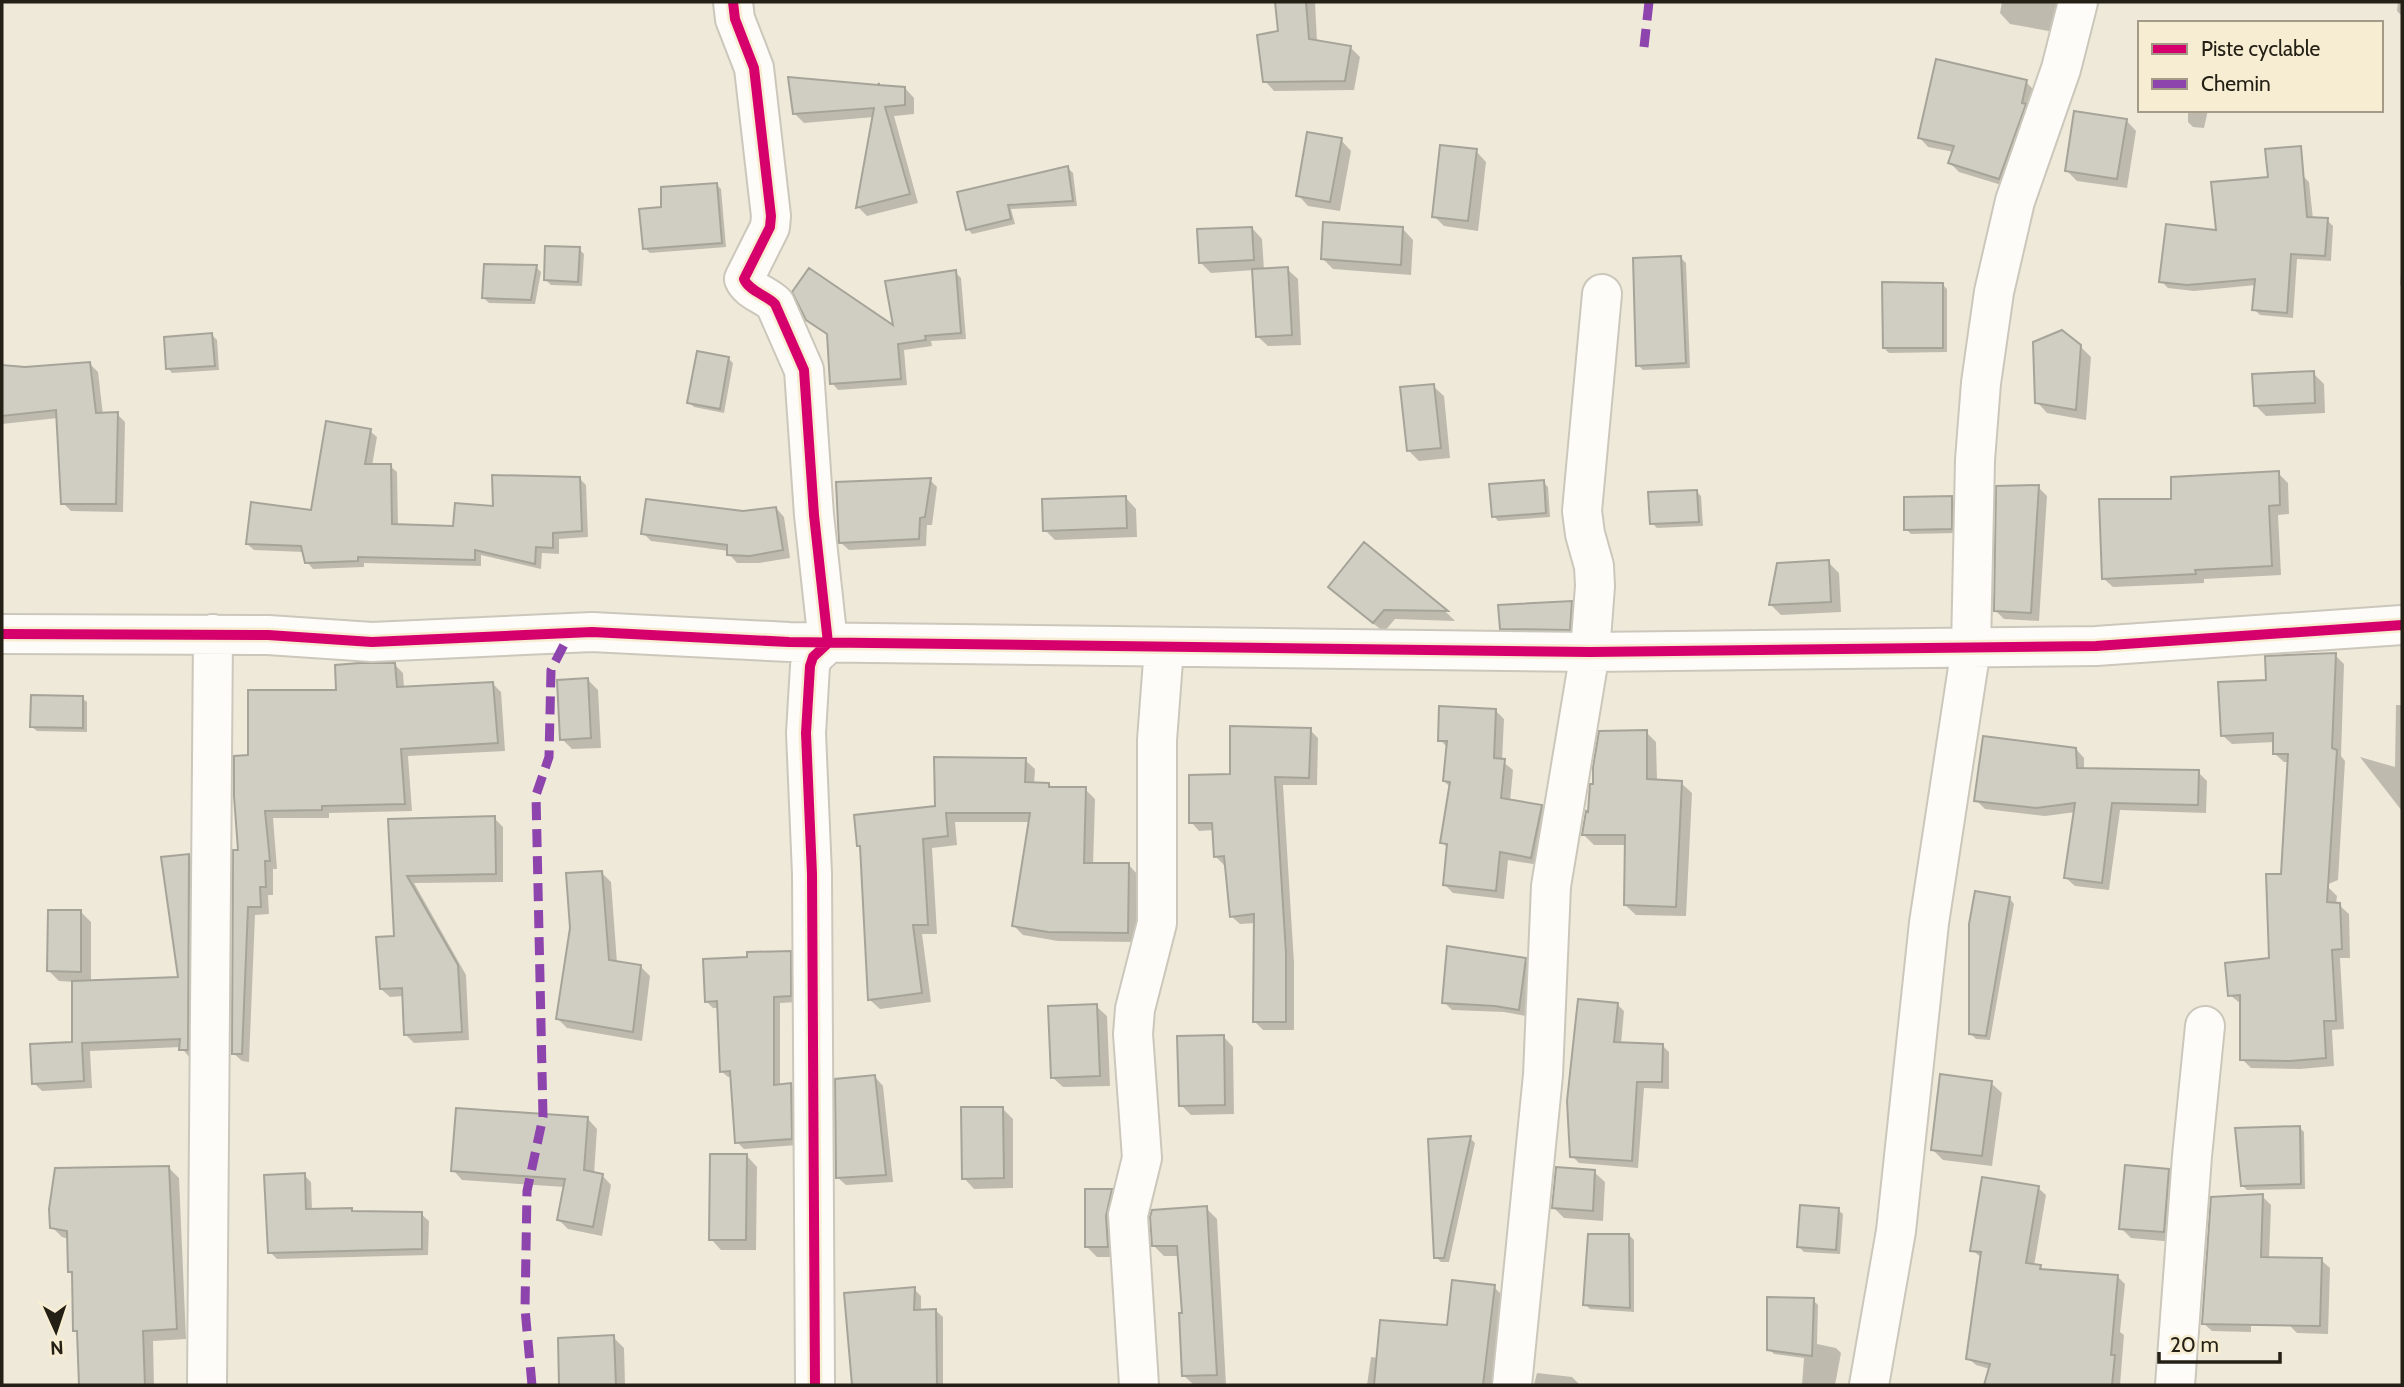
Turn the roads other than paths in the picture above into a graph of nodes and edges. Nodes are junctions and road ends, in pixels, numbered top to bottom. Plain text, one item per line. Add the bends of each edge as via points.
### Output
1 (733, 2) edge
2 (2078, 2) edge
3 (1602, 294) dead end
4 (2402, 625) edge
5 (213, 634) junction
6 (2, 635) edge
7 (828, 643) junction
8 (1164, 648) junction
9 (1970, 648) junction
10 (1590, 652) junction
11 (2205, 1026) dead end
12 (207, 1385) edge
13 (815, 1385) edge
14 (1139, 1385) edge
15 (1512, 1385) edge
16 (1869, 1385) edge
17 (2175, 1385) edge

1 - 7 street via 754,68 771,216 744,279 747,286 775,304 804,370
2 - 9 street via 2061,69 2015,201 1994,292 1975,460
3 - 10 street via 1582,511 1594,566
4 - 9 street via 2096,646
5 - 6 street
5 - 7 street via 372,642 592,632
5 - 12 street
7 - 8 street
7 - 13 street via 810,666 806,733 812,874
8 - 10 street
8 - 14 street via 1157,740 1157,923 1133,1034 1142,1158 1128,1215
9 - 10 street
9 - 16 street via 1929,923 1896,1231
10 - 15 street via 1551,886 1543,1075
11 - 17 street

